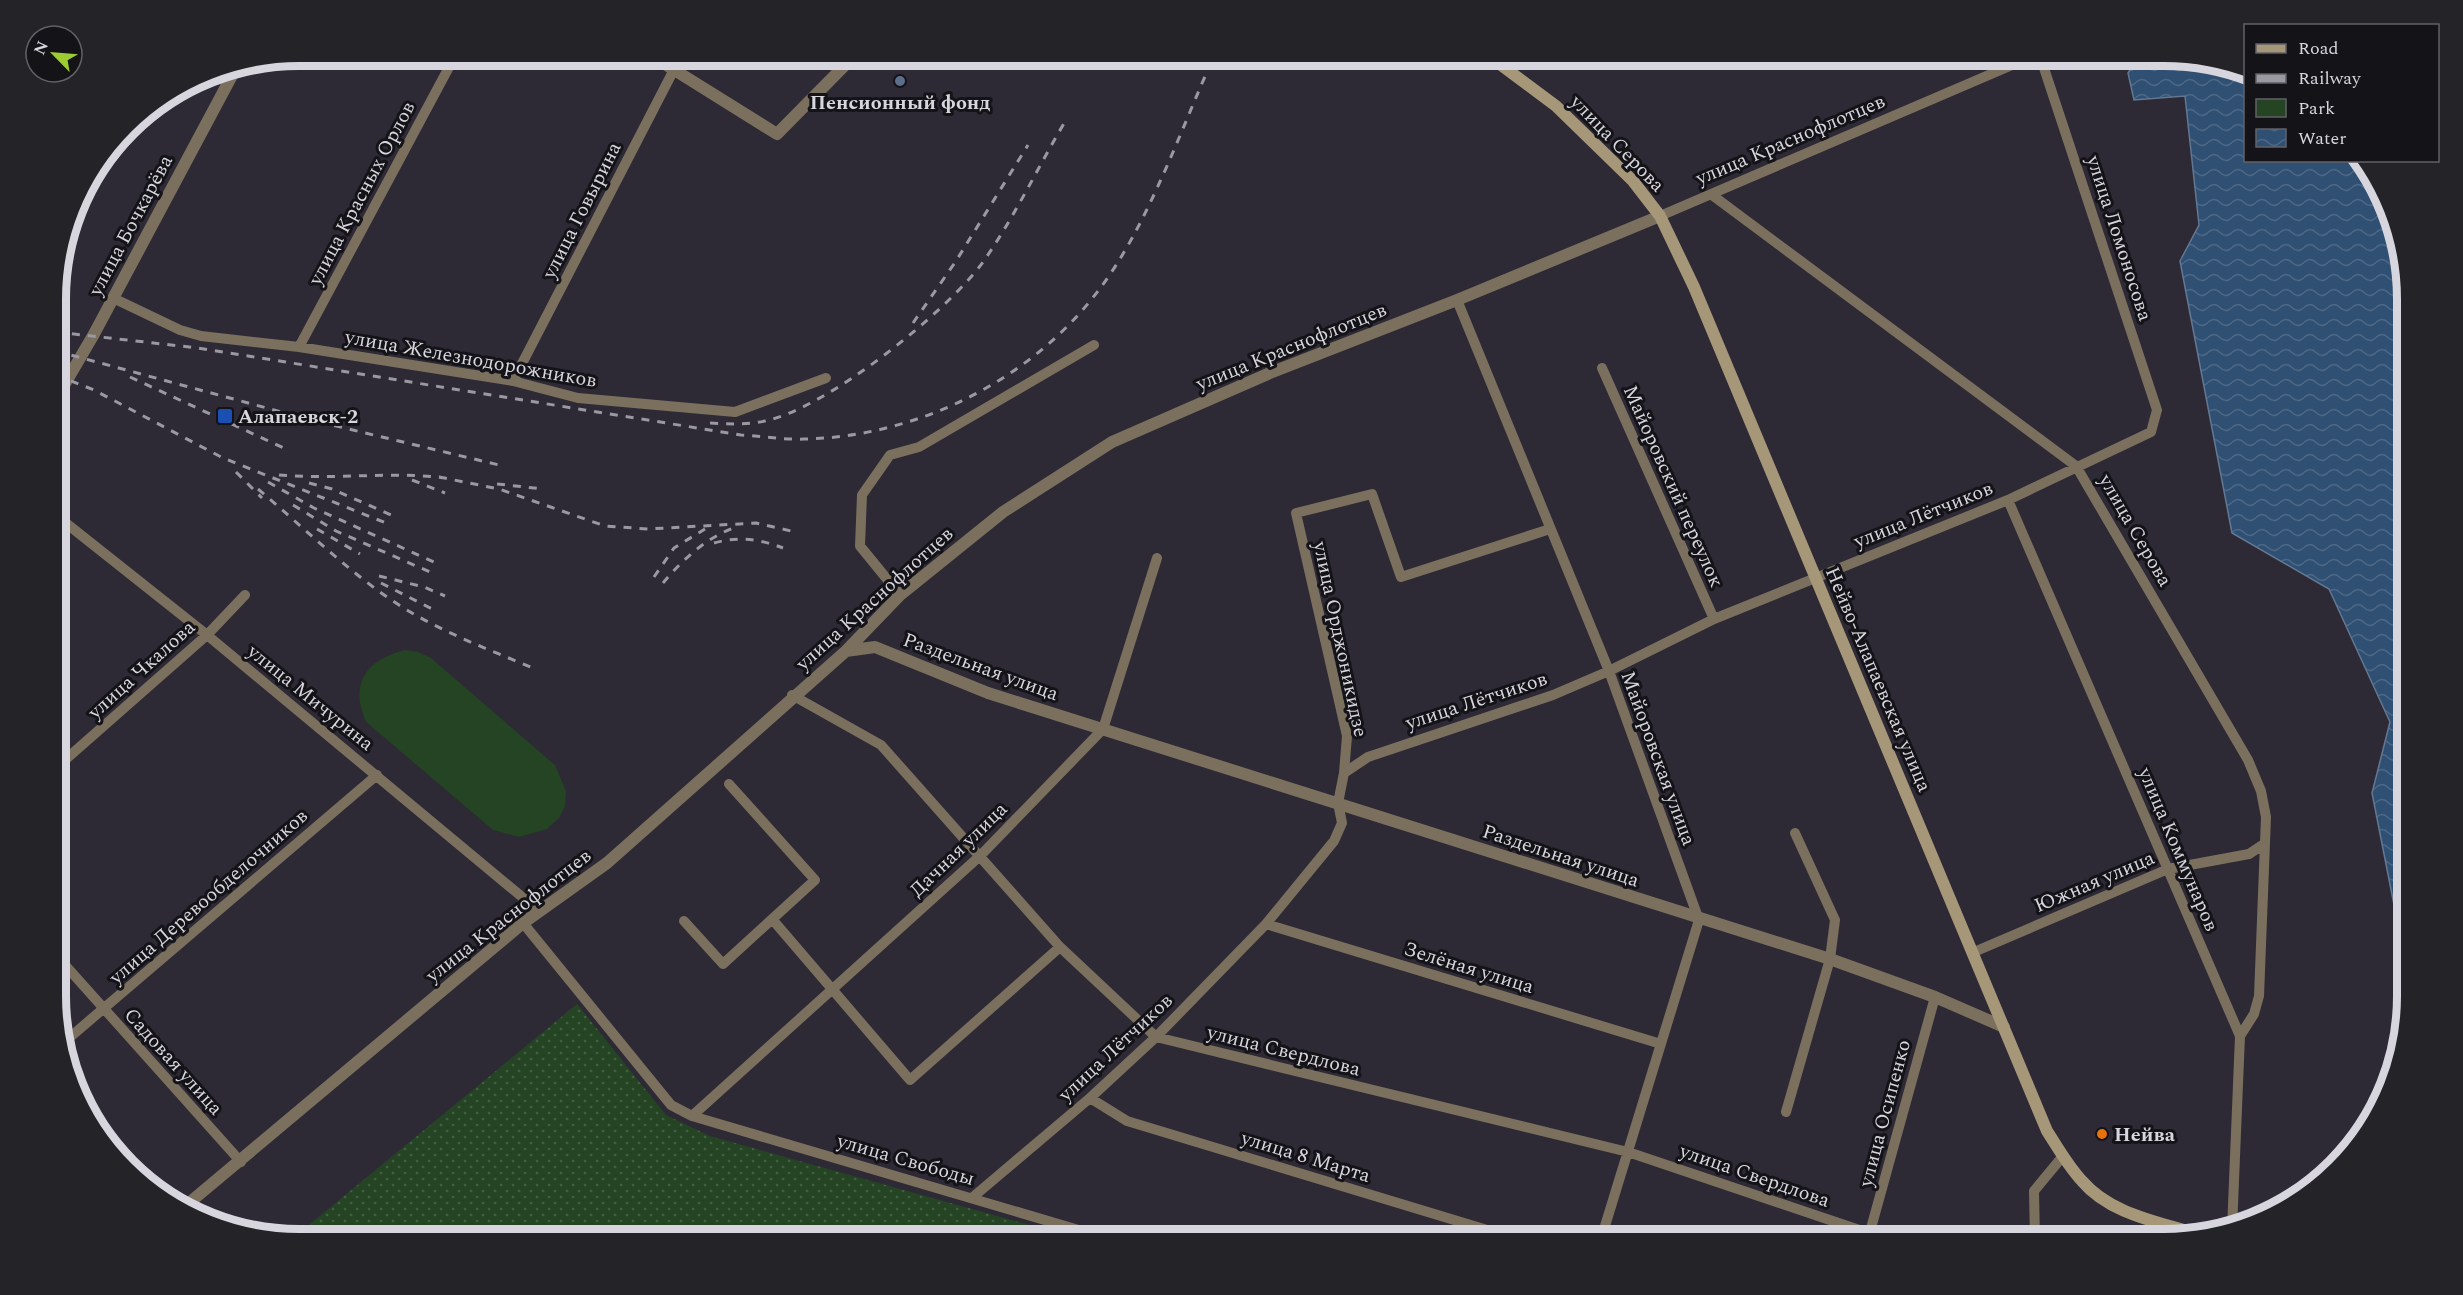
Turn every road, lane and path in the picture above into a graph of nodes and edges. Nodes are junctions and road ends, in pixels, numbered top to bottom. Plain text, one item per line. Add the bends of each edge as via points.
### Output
1 (450, 66) edge
2 (670, 66) edge
3 (844, 66) edge
4 (1503, 66) edge
5 (2009, 66) edge
6 (2043, 66) edge
7 (674, 68) junction
8 (232, 76) edge
9 (1712, 195) junction
10 (1660, 216) junction
11 (113, 298) junction
12 (1457, 300) junction
13 (1094, 345) dead end
14 (299, 346) junction
15 (1602, 368) dead end
16 (826, 378) dead end
17 (66, 381) edge
18 (513, 381) junction
19 (2151, 432) joint
20 (2076, 466) junction
21 (2008, 500) junction
22 (66, 523) edge
23 (1550, 529) junction
24 (1157, 558) dead end
25 (1815, 577) junction
26 (245, 595) dead end
27 (900, 595) junction
28 (1714, 619) junction
29 (207, 635) junction
30 (846, 651) junction
31 (1609, 671) junction
32 (792, 695) junction
33 (1102, 729) junction
34 (66, 759) edge
35 (1344, 773) junction
36 (377, 775) junction
37 (729, 784) dead end
38 (1338, 803) junction
39 (1795, 833) dead end
40 (2264, 844) junction
41 (981, 855) junction
42 (2168, 868) junction
43 (539, 911) junction
44 (772, 919) junction
45 (1699, 920) junction
46 (684, 921) dead end
47 (523, 923) junction
48 (1266, 924) junction
49 (1060, 946) junction
50 (1974, 952) dead end
51 (1830, 959) junction
52 (66, 966) edge
53 (831, 988) junction
54 (1935, 997) junction
55 (104, 1009) junction
56 (2004, 1027) junction
57 (2240, 1036) junction
58 (1156, 1037) junction
59 (69, 1038) edge
60 (1661, 1044) junction
61 (1090, 1098) junction
62 (1786, 1112) dead end
63 (692, 1116) junction
64 (1628, 1152) junction
65 (2063, 1156) junction
66 (241, 1162) junction
67 (973, 1197) junction
68 (190, 1202) edge
69 (2232, 1219) edge
70 (1077, 1229) edge
71 (1484, 1229) edge
72 (1604, 1229) edge
73 (1848, 1229) edge
74 (1870, 1229) edge
75 (2035, 1229) edge
76 (2179, 1229) edge

1 - 14 street, улица Красных Орлов
2 - 7 street
3 - 7 street via 777,134
4 - 10 main road, улица Серова via 1557,106 1633,181
5 - 9 street, улица Краснофлотцев
6 - 19 street, улица Ломоносова via 2157,410
7 - 18 street, улица Говырина
8 - 11 street, улица Бочкарёва
9 - 10 street, улица Краснофлотцев
9 - 20 street, улица Серова
10 - 12 street, улица Краснофлотцев
10 - 25 main road, Нейво-Алапаевская улица via 1694,287
11 - 14 street, улица Железнодорожников via 201,336
11 - 17 street, улица Бочкарёва
12 - 23 street, Майоровская улица
12 - 27 street, улица Краснофлотцев via 1270,373 1112,442 1003,512
13 - 27 street via 919,447 890,455 875,473 862,495 860,546
14 - 18 street, улица Железнодорожников
15 - 28 street, Майоровский переулок
16 - 18 street, улица Железнодорожников via 735,412 578,398
19 - 20 street, улица Лётчиков
20 - 21 street, улица Лётчиков
20 - 40 street, улица Серова via 2254,772 2265,812
21 - 25 street, улица Лётчиков
21 - 42 street, улица Коммунаров
22 - 29 street, улица Мичурина
23 - 31 street, Майоровская улица
23 - 35 street, улица Орджоникидзе via 1401,577 1372,494 1296,513 1347,736
24 - 33 street
25 - 28 street, улица Лётчиков
25 - 56 main road, Нейво-Алапаевская улица
26 - 29 street, улица Чкалова
27 - 30 street, улица Краснофлотцев
28 - 31 street, улица Лётчиков
29 - 34 street, улица Чкалова
29 - 36 street, улица Мичурина
30 - 32 street, улица Краснофлотцев
30 - 33 street, Раздельная улица via 875,647 988,693
31 - 35 street, улица Лётчиков via 1553,695 1393,747
31 - 45 street, Майоровская улица
32 - 41 street, улица Свердлова via 881,745
32 - 43 street, улица Краснофлотцев via 607,862
33 - 38 street, Раздельная улица
33 - 41 street, Дачная улица
35 - 38 street, улица Лётчиков
36 - 43 street, улица Мичурина
36 - 55 street, улица Деревообделочников
37 - 44 street via 815,880
38 - 45 street, Раздельная улица
38 - 48 street, улица Лётчиков via 1342,823 1334,841
39 - 51 street via 1835,920
40 - 42 street, Южная улица via 2249,854
40 - 57 street, улица Серова via 2259,996 2254,1014
41 - 49 street, улица Свердлова
41 - 53 street, Дачная улица
42 - 50 street, Южная улица
42 - 57 street, улица Коммунаров
43 - 47 street, улица Краснофлотцев
44 - 46 street via 723,964
44 - 53 street
45 - 51 street, Раздельная улица
45 - 60 street
47 - 63 street via 671,1105
47 - 66 street, улица Краснофлотцев
48 - 58 street, улица Лётчиков
48 - 60 street, Зелёная улица
49 - 53 street via 910,1080
49 - 58 street, улица Свердлова
51 - 54 street, Раздельная улица
51 - 62 street
52 - 55 street, Садовая улица
53 - 63 street, Дачная улица
54 - 56 street, Раздельная улица
54 - 74 street, улица Осипенко
55 - 59 street, улица Деревообделочников
55 - 66 street, Садовая улица
56 - 65 main road, Нейво-Алапаевская улица via 2047,1131
57 - 69 street, улица Коммунаров
58 - 61 street, улица Лётчиков
58 - 64 street, улица Свердлова
60 - 64 street
61 - 67 street, улица Лётчиков
61 - 71 street, улица 8 Марта via 1127,1121
63 - 67 street, улица Свободы
64 - 72 street
64 - 73 street, улица Свердлова
65 - 75 street via 2034,1191
65 - 76 main road, Нейво-Алапаевская улица via 2083,1183 2102,1198 2134,1216
66 - 68 street, улица Краснофлотцев
67 - 70 street, улица Свободы

